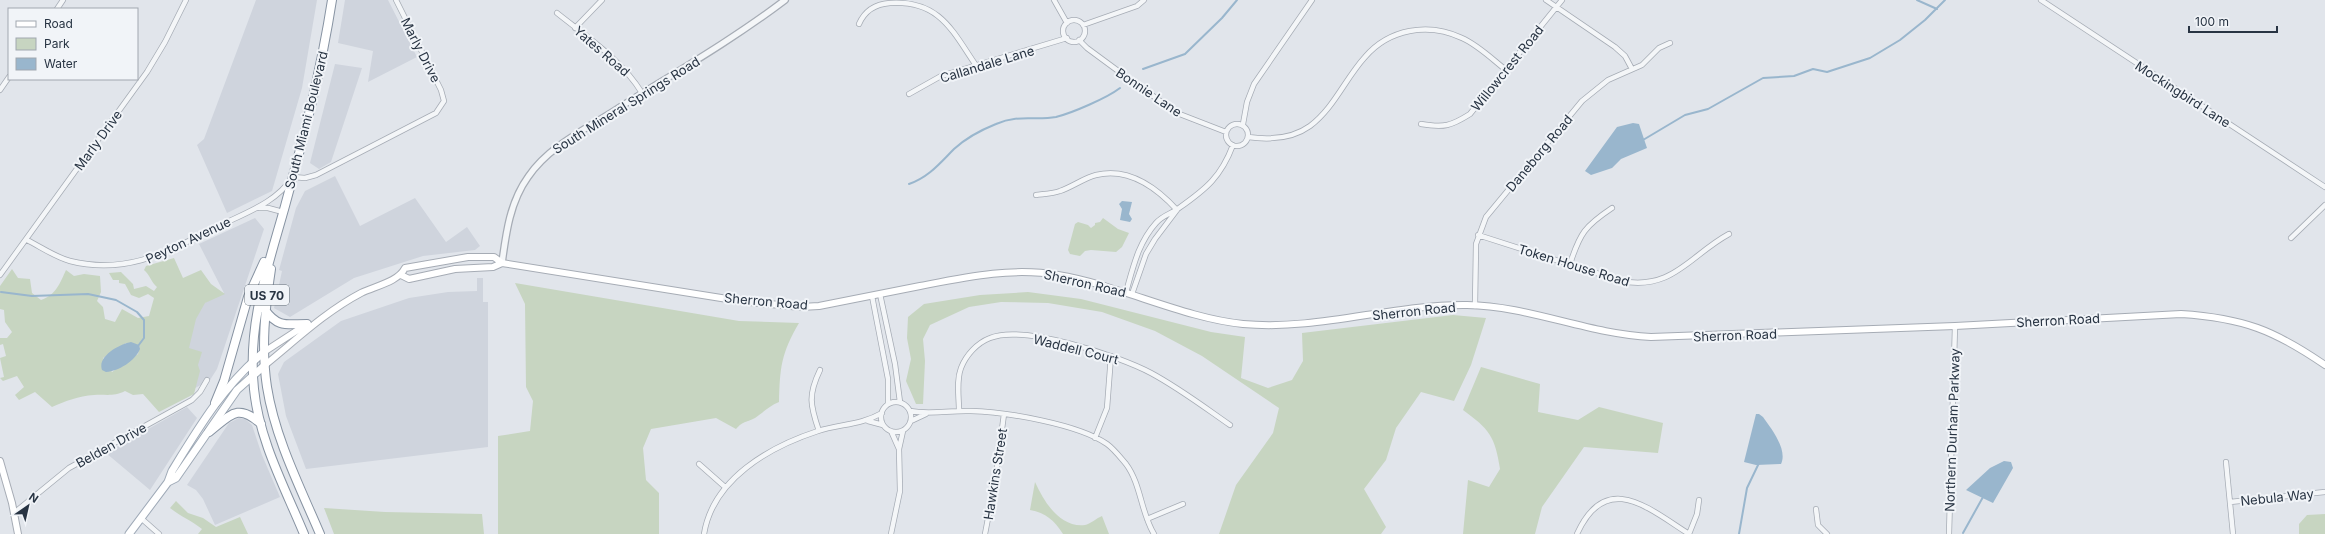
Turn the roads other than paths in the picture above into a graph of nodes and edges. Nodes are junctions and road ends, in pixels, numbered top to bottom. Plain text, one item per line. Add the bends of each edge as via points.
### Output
1 (186, 0) edge
2 (332, 0) edge
3 (396, 0) edge
4 (602, 0) edge
5 (785, 0) edge
6 (1054, 0) edge
7 (1144, 0) edge
8 (1312, 0) edge
9 (1546, 0) edge
10 (1562, 0) edge
11 (2042, 0) edge
12 (1557, 8) junction
13 (557, 13) dead end
14 (1067, 23) junction
15 (859, 24) dead end
16 (1083, 25) junction
17 (575, 28) junction
18 (1067, 38) junction
19 (1079, 40) junction
20 (1670, 43) dead end
21 (975, 64) junction
22 (1632, 69) junction
23 (1506, 70) junction
24 (8, 78) edge
25 (0, 90) edge
26 (642, 93) junction
27 (909, 94) dead end
28 (1243, 124) junction
29 (1421, 124) dead end
30 (1226, 132) junction
31 (1248, 137) junction
32 (1233, 145) junction
33 (293, 177) junction
34 (2325, 187) edge
35 (1036, 195) dead end
36 (2325, 205) edge
37 (257, 208) junction
38 (1612, 208) dead end
39 (1177, 210) junction
40 (283, 212) junction
41 (1729, 234) dead end
42 (1478, 236) junction
43 (276, 238) junction
44 (2291, 238) dead end
45 (27, 240) junction
46 (502, 263) junction
47 (1570, 264) junction
48 (0, 275) edge
49 (401, 275) junction
50 (1129, 293) junction
51 (880, 294) junction
52 (872, 296) junction
53 (1475, 306) junction
54 (265, 310) junction
55 (316, 321) junction
56 (307, 324) junction
57 (1955, 326) junction
58 (264, 352) junction
59 (1111, 356) junction
60 (252, 361) junction
61 (265, 365) junction
62 (2325, 365) edge
63 (820, 370) dead end
64 (253, 375) junction
65 (207, 380) dead end
66 (900, 402) junction
67 (215, 403) junction
68 (888, 404) junction
69 (910, 410) junction
70 (959, 411) junction
71 (882, 413) junction
72 (926, 414) junction
73 (1004, 414) junction
74 (868, 421) junction
75 (911, 421) junction
76 (261, 424) junction
77 (883, 425) junction
78 (1230, 425) dead end
79 (819, 431) junction
80 (891, 431) junction
81 (903, 431) junction
82 (209, 432) junction
83 (1095, 438) junction
84 (899, 449) junction
85 (0, 461) edge
86 (2226, 462) dead end
87 (699, 464) dead end
88 (297, 479) junction
89 (168, 482) junction
90 (283, 485) junction
91 (725, 487) junction
92 (2325, 492) edge
93 (1698, 500) dead end
94 (2230, 502) junction
95 (1183, 504) dead end
96 (1816, 509) dead end
97 (14, 513) junction
98 (142, 519) junction
99 (1147, 519) junction
100 (18, 534) edge
101 (129, 534) edge
102 (159, 534) edge
103 (304, 534) edge
104 (320, 534) edge
105 (704, 534) edge
106 (891, 534) edge
107 (985, 534) edge
108 (1154, 534) edge
109 (1577, 534) edge
110 (1689, 534) edge
111 (1827, 534) edge
112 (1949, 534) edge
113 (2233, 534) edge

1 - 45 street, Marly Drive via 150,66
2 - 33 highway, South Miami Boulevard / US 70 via 319,78
3 - 33 street, Marly Drive via 441,90 444,101 436,113 400,134 316,175 305,178
4 - 17 street
5 - 26 street, South Mineral Springs Road via 739,33
6 - 14 street
7 - 16 street via 1137,6
8 - 28 street via 1254,84
9 - 12 street
10 - 12 street, Willowcrest Road
11 - 34 street, Mockingbird Lane
12 - 22 street via 1615,47 1625,56
12 - 23 street, Willowcrest Road
13 - 17 street, Yates Road
14 - 16 street via 1077,21
14 - 18 street via 1064,32
15 - 21 street via 867,12 879,4 903,1 922,4 935,10 948,23
16 - 19 street via 1085,31
17 - 26 street, Yates Road via 620,65
18 - 19 street
18 - 21 street, Callandale Lane via 1026,52
19 - 30 street, Bonnie Lane via 1177,113
20 - 22 street, Daneborg Road via 1659,48 1642,65
21 - 27 street, Callandale Lane via 941,76
22 - 42 street, Daneborg Road via 1608,80 1582,100 1486,217
23 - 29 street, Willowcrest Road via 1470,114 1453,125 1437,127
23 - 31 street via 1476,46 1446,31 1426,28 1400,32 1378,44 1364,57 1325,113 1310,127 1277,138
24 - 25 street
26 - 46 street, South Mineral Springs Road via 562,144 532,170 519,191 510,213
28 - 30 street via 1231,125
28 - 31 street via 1248,130
30 - 32 street via 1227,140
31 - 32 street via 1241,145
32 - 39 street via 1218,176 1208,187
33 - 37 street, Peyton Avenue via 280,194
33 - 40 highway, South Miami Boulevard / US 70
35 - 39 street via 1059,192 1095,175 1124,174 1136,177 1156,189
36 - 44 street
37 - 40 street
37 - 45 street, Peyton Avenue via 150,259 124,265 69,261
38 - 47 street via 1586,228
39 - 50 street via 1146,254
39 - 50 street via 1166,213 1143,241
40 - 43 highway, South Miami Boulevard / US 70
41 - 47 street, Token House Road via 1685,267 1650,282 1621,281
42 - 47 street, Token House Road
42 - 53 street, Daneborg Road
43 - 54 highway, South Miami Boulevard / US 70
43 - 60 highway, South Miami Boulevard / US 70 via 255,317
43 - 67 highway via 248,297 224,381
45 - 48 street, Marly Drive
46 - 49 main road, Sherron Road via 493,267 455,269 409,279
46 - 49 main road, Sherron Road via 494,257 450,258 405,268
46 - 52 main road, Sherron Road via 777,305 819,306
49 - 55 main road, Sherron Road via 360,293
50 - 51 main road, Sherron Road via 1061,275 1026,271 976,275
50 - 53 main road, Sherron Road via 1222,320 1271,326 1300,325 1442,306
51 - 52 main road, Sherron Road
51 - 66 street via 896,364
52 - 68 street via 888,379
53 - 57 main road, Sherron Road via 1514,310 1603,332 1651,337
54 - 56 highway via 280,324
54 - 58 highway, South Miami Boulevard / US 70
55 - 56 main road
55 - 61 main road, Sherron Road
56 - 58 main road
57 - 62 main road, Sherron Road via 2181,314 2206,316 2246,323 2271,332
57 - 112 street, Northern Durham Parkway
58 - 60 main road
58 - 61 highway, South Miami Boulevard / US 70
59 - 70 street, Waddell Court via 1031,337 990,338 974,348 961,368 958,385
59 - 78 street, Waddell Court via 1165,381
59 - 83 street via 1106,408
60 - 64 highway, South Miami Boulevard / US 70
60 - 67 main road
61 - 64 main road
61 - 88 highway, US 70 via 274,416
63 - 79 street via 810,399
64 - 76 highway, US 70
64 - 82 main road via 233,396
65 - 97 street, Belden Drive via 192,400 69,468
66 - 68 street
66 - 69 street
67 - 89 main road via 172,471
68 - 71 street
69 - 72 street
69 - 75 street
70 - 72 street
70 - 73 street
71 - 74 street
71 - 77 street
72 - 75 street
73 - 83 street via 1041,421
73 - 107 street, Hawkins Street
74 - 77 street
74 - 79 street
75 - 81 street
76 - 82 highway via 248,413 238,412
76 - 90 highway, US 70
77 - 80 street
79 - 91 street via 768,454
80 - 81 street
80 - 84 street
81 - 84 street
82 - 89 main road via 176,478
83 - 99 street via 1106,443 1127,465 1135,480
84 - 106 street via 900,491
85 - 97 main road
86 - 94 street
87 - 91 street
88 - 90 highway
88 - 104 highway, US 70
89 - 98 main road
90 - 103 highway, US 70
91 - 105 street via 714,502
92 - 94 street, Nebula Way
93 - 110 street via 1697,514
94 - 113 street
95 - 99 street
96 - 111 street via 1818,525
97 - 100 main road
98 - 101 main road
98 - 102 street
99 - 108 street
109 - 110 street via 1593,509 1618,498 1642,504

